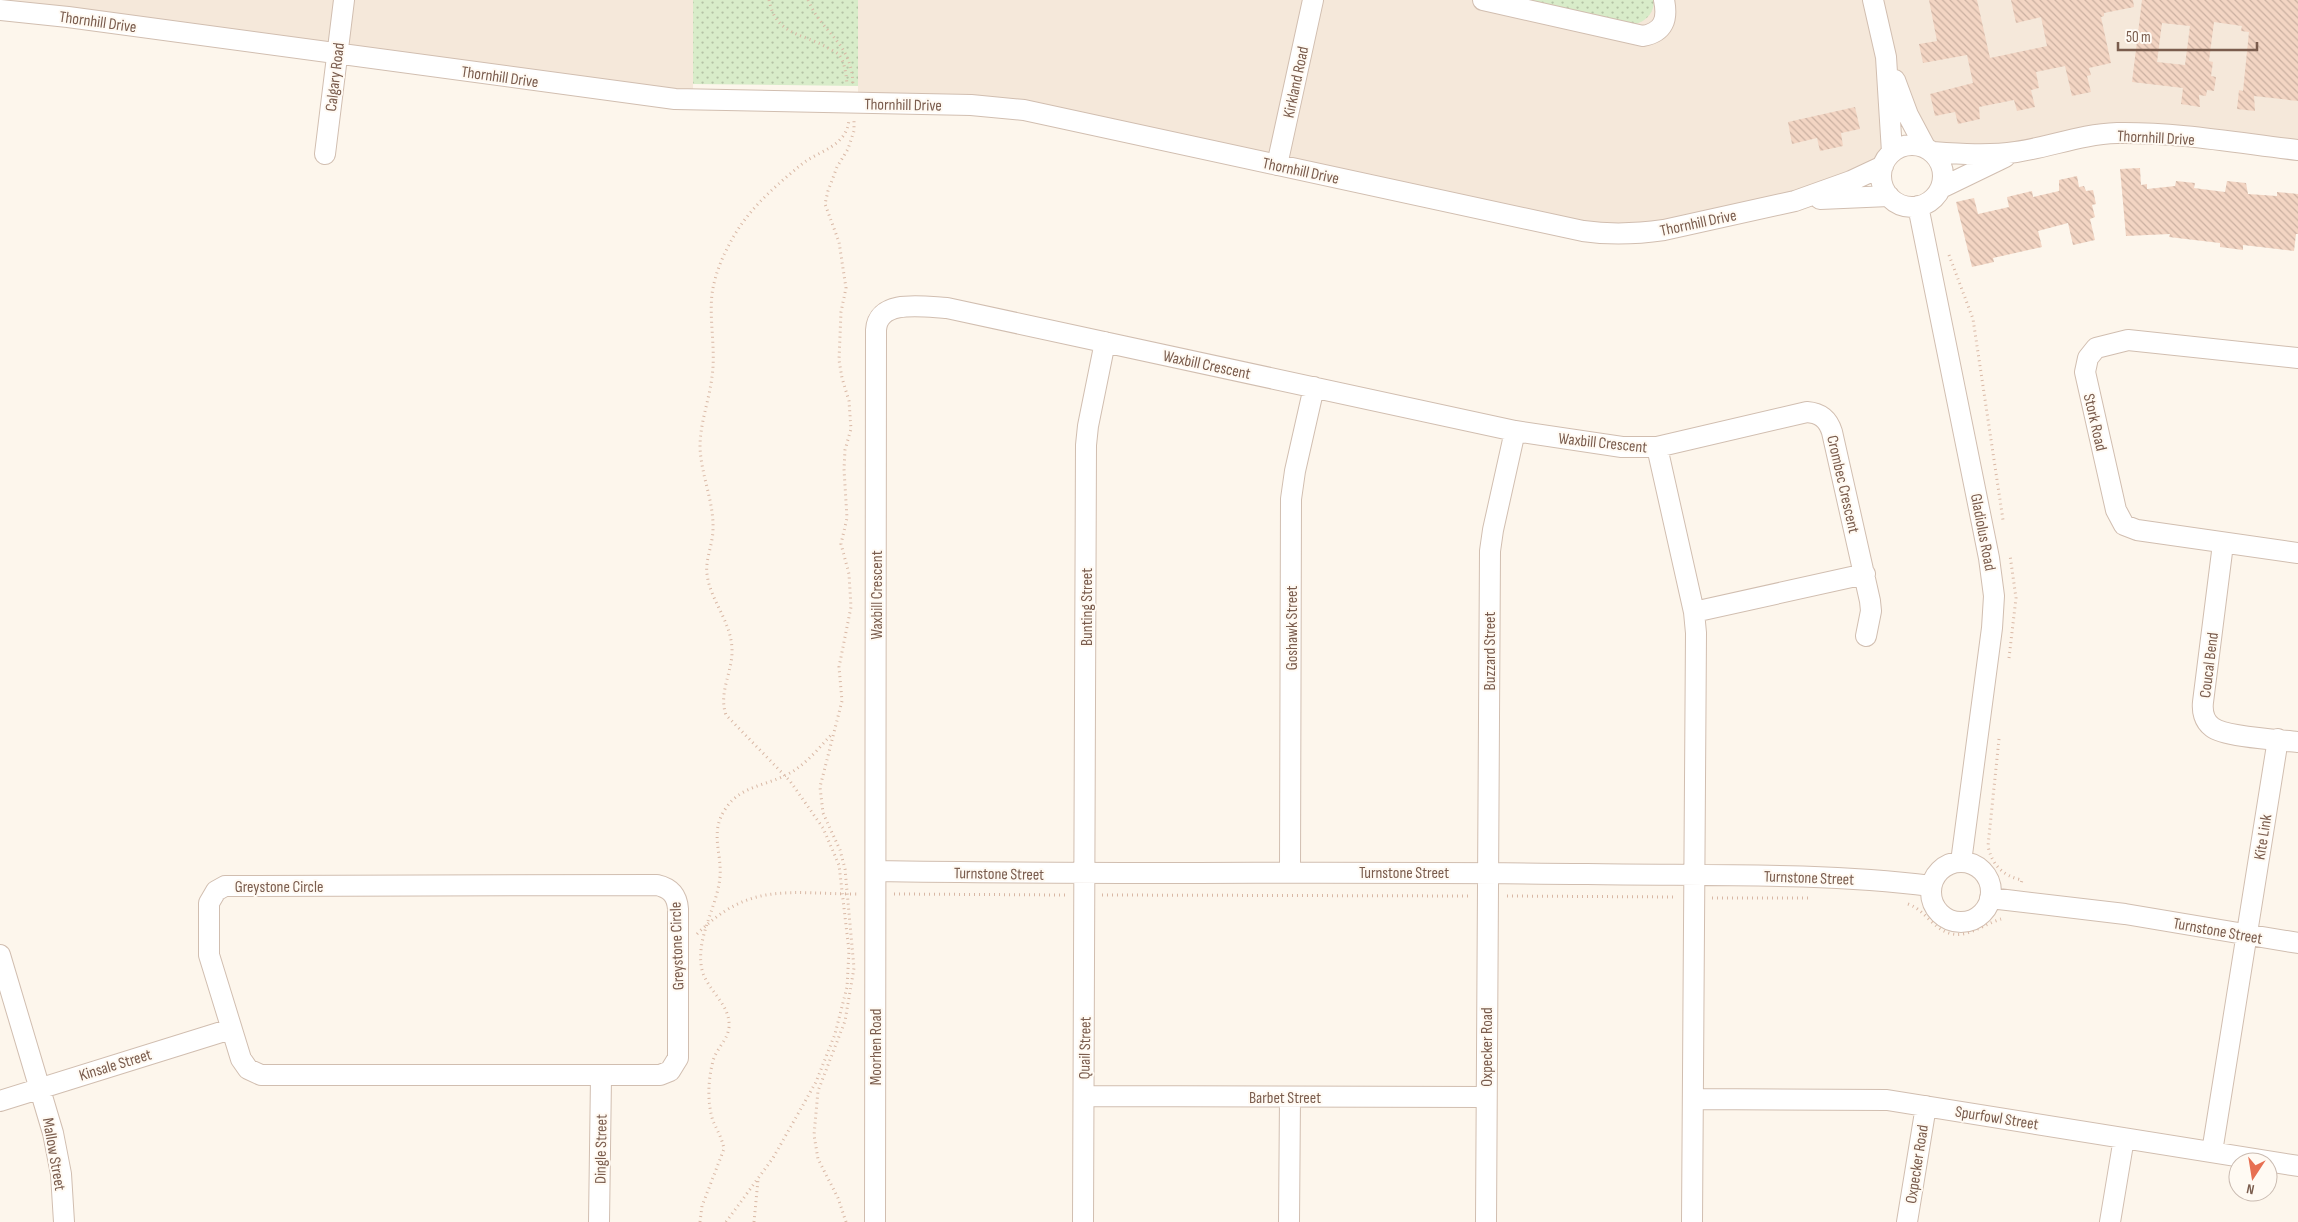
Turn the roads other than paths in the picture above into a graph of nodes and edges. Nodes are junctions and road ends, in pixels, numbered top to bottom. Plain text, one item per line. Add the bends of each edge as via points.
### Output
1 (344, 0) edge
2 (1313, 0) edge
3 (1483, 0) edge
4 (1664, 0) edge
5 (1873, 0) edge
6 (0, 10) edge
7 (336, 54) junction
8 (1886, 57) junction
9 (1929, 150) junction
10 (2298, 150) edge
11 (2016, 152) junction
12 (325, 154) dead end
13 (1887, 159) junction
14 (1278, 165) junction
15 (1941, 188) junction
16 (1889, 196) junction
17 (1795, 201) junction
18 (1918, 206) junction
19 (1105, 342) junction
20 (2298, 358) edge
21 (1314, 387) junction
22 (1515, 431) junction
23 (1657, 447) junction
24 (2223, 544) junction
25 (2298, 553) edge
26 (1865, 574) junction
27 (1694, 612) junction
28 (1866, 636) dead end
29 (2278, 739) junction
30 (2298, 742) edge
31 (1962, 862) junction
32 (876, 872) junction
33 (1290, 872) junction
34 (1488, 872) junction
35 (1086, 874) junction
36 (1694, 876) junction
37 (1931, 886) junction
38 (1990, 898) junction
39 (2246, 935) junction
40 (2298, 943) edge
41 (0, 954) edge
42 (231, 1029) junction
43 (601, 1077) junction
44 (41, 1087) junction
45 (1084, 1096) junction
46 (1486, 1097) junction
47 (1290, 1098) junction
48 (1693, 1099) junction
49 (0, 1101) edge
50 (1926, 1106) junction
51 (2124, 1138) junction
52 (2212, 1152) junction
53 (2298, 1166) edge
54 (64, 1222) edge
55 (599, 1222) edge
56 (875, 1222) edge
57 (1083, 1222) edge
58 (1289, 1222) edge
59 (1486, 1222) edge
60 (1692, 1222) edge
61 (1907, 1222) edge
62 (2110, 1222) edge

1 - 7 street, Calgary Road
2 - 14 street, Kirkland Road
3 - 4 street via 1643,36 1663,25 1666,18
5 - 8 street
6 - 7 street, Thornhill Drive
7 - 12 street, Calgary Road
7 - 14 street, Thornhill Drive via 675,100 971,105 1024,110
8 - 9 street via 1908,115
8 - 13 street
9 - 11 street, Thornhill Drive via 1969,154
9 - 13 street via 1905,145
9 - 15 street via 1943,169
10 - 11 street, Thornhill Drive via 2117,133
11 - 15 street, Thornhill Drive
13 - 16 street via 1881,177
13 - 17 street, Thornhill Drive via 1851,181
14 - 17 street, Thornhill Drive via 1604,234 1664,230
15 - 18 street via 1928,203
16 - 17 street, Thornhill Drive
16 - 18 street via 1902,204
18 - 31 street, Gladiolus Road via 1994,596
19 - 21 street, Waxbill Crescent
19 - 32 street, Waxbill Crescent via 948,308 892,308 883,313 877,323
19 - 35 street, Bunting Street via 1086,445
20 - 24 street, Stork Road via 2128,340 2100,346 2088,358 2087,379 2120,520 2137,530
21 - 22 street, Waxbill Crescent
21 - 33 street, Goshawk Street via 1292,499
22 - 23 street, Waxbill Crescent via 1622,447
22 - 34 street, Buzzard Street via 1490,551
23 - 26 street, Crombec Crescent via 1807,412 1819,414 1828,422 1832,432
23 - 27 street, Waxbill Crescent
24 - 25 street, Stork Road
24 - 29 street, Coucal Bend via 2203,714 2217,730
26 - 27 street
26 - 28 street, Crombec Crescent via 1871,611
27 - 36 street, Waxbill Crescent
29 - 30 street, Coucal Bend
29 - 39 street, Kite Link
31 - 37 street via 1942,869
31 - 38 street via 1976,867 1987,878
32 - 35 street, Turnstone Street
32 - 56 street, Moorhen Road
33 - 34 street, Turnstone Street
33 - 35 street, Turnstone Street
34 - 36 street, Turnstone Street
34 - 46 street, Oxpecker Road
35 - 45 street, Quail Street
36 - 37 street, Turnstone Street via 1872,879
36 - 48 street, Waxbill Crescent
37 - 38 street via 1935,907 1950,920 1970,921 1987,908
38 - 39 street, Turnstone Street via 2125,914
39 - 40 street, Turnstone Street
39 - 52 street, Kite Link
41 - 44 street, Mallow Street
42 - 43 street, Greystone Circle via 244,1065 261,1075
42 - 43 street, Greystone Circle via 209,956 209,903 216,891 225,886 664,886 677,901 676,1063 670,1071 660,1075
42 - 44 street, Kinsale Street
43 - 55 street, Dingle Street
44 - 49 street, Kinsale Street
44 - 54 street, Mallow Street via 61,1174
45 - 47 street, Barbet Street
45 - 57 street, Quail Street
46 - 47 street, Barbet Street
46 - 59 street, Oxpecker Road
47 - 58 street
48 - 50 street, Spurfowl Street via 1887,1100
48 - 60 street, Waxbill Crescent
50 - 51 street, Spurfowl Street
50 - 61 street, Oxpecker Road
51 - 52 street, Spurfowl Street
51 - 62 street
52 - 53 street, Spurfowl Street

